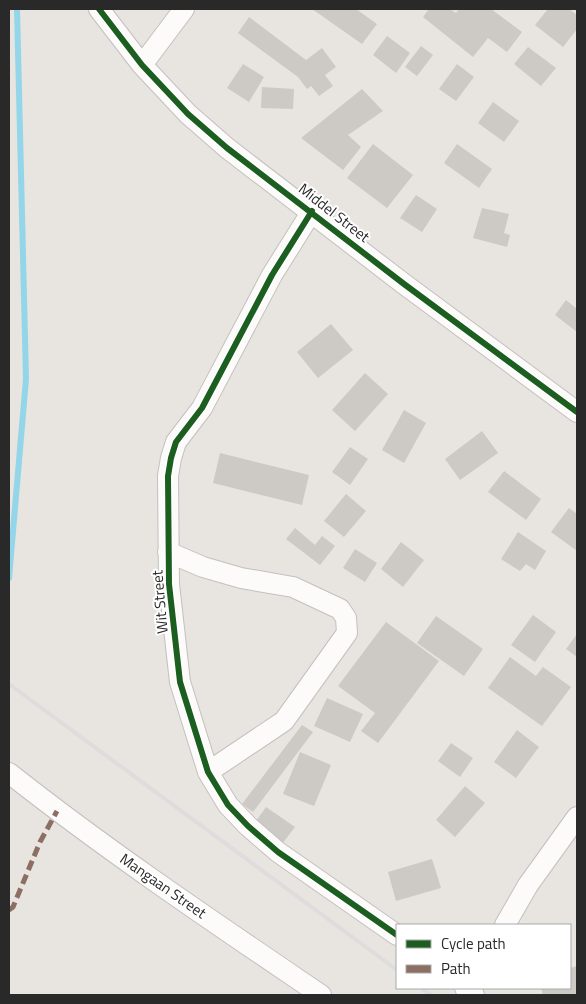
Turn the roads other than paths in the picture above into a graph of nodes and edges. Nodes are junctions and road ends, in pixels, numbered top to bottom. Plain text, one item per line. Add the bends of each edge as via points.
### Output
1 (99, 9) edge
2 (184, 9) edge
3 (142, 64) junction
4 (312, 211) junction
5 (577, 412) edge
6 (168, 552) junction
7 (9, 772) edge
8 (208, 772) junction
9 (577, 817) edge
10 (506, 924) edge
11 (396, 934) edge
12 (321, 995) edge

1 - 3 street, Middel Street
2 - 3 street
3 - 4 street, Middel Street via 188,114 227,148
4 - 5 street, Middel Street via 404,284
4 - 6 street, Wit Street via 272,275 202,408 176,442 168,476
6 - 8 street, Wit Street via 180,682
6 - 8 street via 241,578 293,587 340,609 346,618 346,633 284,721
7 - 12 street, Mangaan Street via 172,893
8 - 11 street, Wit Street via 228,805 278,852
9 - 10 street via 528,885

